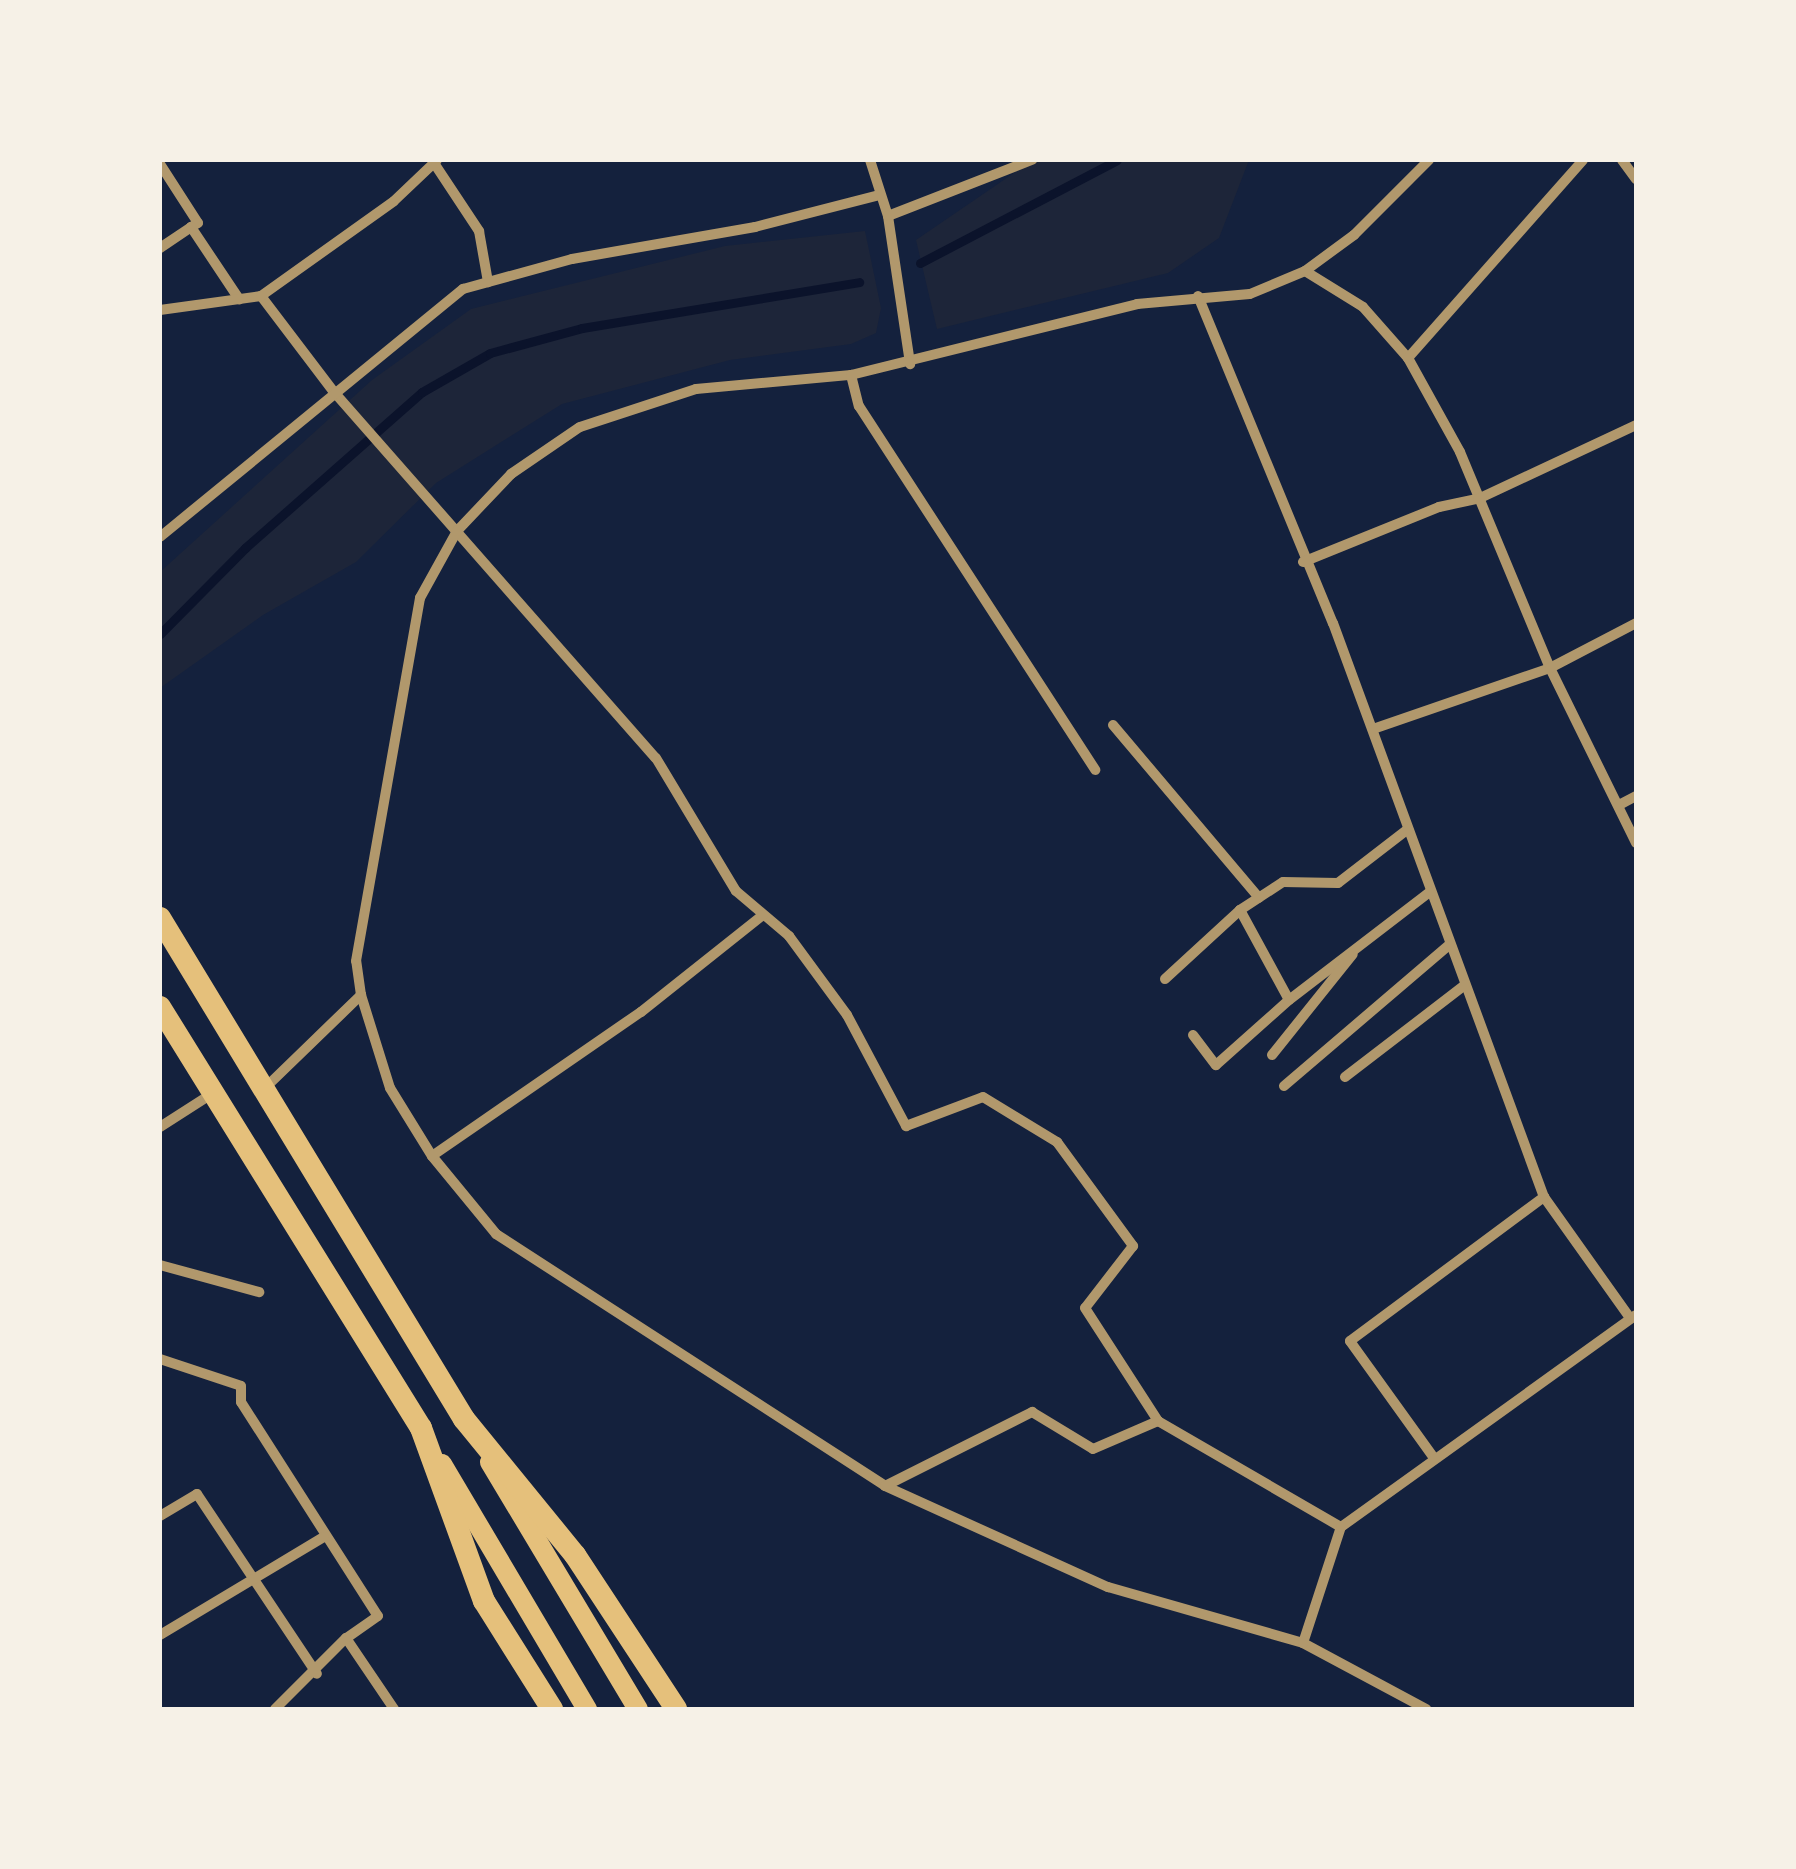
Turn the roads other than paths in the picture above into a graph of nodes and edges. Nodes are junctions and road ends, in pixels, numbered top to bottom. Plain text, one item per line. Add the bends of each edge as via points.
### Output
1 (870, 160) edge
2 (1032, 160) edge
3 (1429, 160) edge
4 (1583, 160) edge
5 (1622, 160) edge
6 (435, 162) edge
7 (160, 164) edge
8 (1636, 179) edge
9 (880, 195) junction
10 (888, 216) junction
11 (191, 228) junction
12 (160, 248) edge
13 (1306, 270) junction
14 (488, 282) junction
15 (260, 296) junction
16 (1198, 296) junction
17 (239, 298) junction
18 (160, 310) edge
19 (1408, 358) junction
20 (910, 364) junction
21 (851, 375) junction
22 (334, 392) junction
23 (1636, 425) edge
24 (1478, 498) junction
25 (456, 530) junction
26 (160, 537) edge
27 (1304, 562) junction
28 (1636, 622) edge
29 (1550, 668) junction
30 (1113, 725) dead end
31 (1373, 728) junction
32 (1095, 770) dead end
33 (1636, 796) edge
34 (1619, 804) junction
35 (1408, 829) junction
36 (1636, 843) edge
37 (1430, 892) junction
38 (1258, 898) junction
39 (1240, 910) junction
40 (764, 916) junction
41 (160, 918) edge
42 (1383, 923) junction
43 (1450, 944) junction
44 (1165, 979) dead end
45 (1465, 985) junction
46 (361, 995) junction
47 (1289, 1000) junction
48 (160, 1007) edge
49 (1193, 1035) dead end
50 (1272, 1054) dead end
51 (1344, 1076) dead end
52 (1284, 1086) dead end
53 (265, 1088) junction
54 (213, 1093) junction
55 (160, 1127) edge
56 (432, 1156) junction
57 (1544, 1197) junction
58 (160, 1265) edge
59 (260, 1292) dead end
60 (1632, 1315) edge
61 (160, 1359) edge
62 (464, 1419) junction
63 (1158, 1421) junction
64 (421, 1428) junction
65 (1434, 1458) junction
66 (885, 1486) junction
67 (160, 1516) edge
68 (1341, 1527) junction
69 (324, 1536) junction
70 (254, 1580) junction
71 (160, 1635) edge
72 (346, 1638) junction
73 (1302, 1643) junction
74 (317, 1674) junction
75 (275, 1709) edge
76 (394, 1709) edge
77 (551, 1709) edge
78 (587, 1709) edge
79 (638, 1709) edge
80 (676, 1709) edge
81 (1426, 1709) edge

1 - 9 street
2 - 10 street
3 - 13 street via 1354,235
4 - 19 street
5 - 8 street
6 - 14 street via 478,231
6 - 15 street via 394,201
7 - 11 street via 198,223
9 - 10 street
9 - 14 street
10 - 20 street
11 - 12 street
11 - 17 street
13 - 16 street via 1250,294
13 - 19 street via 1363,308
14 - 22 street via 464,289
15 - 17 street
15 - 22 street
16 - 20 street via 1137,304
16 - 27 street
17 - 18 street
19 - 24 street
20 - 21 street
21 - 25 street via 696,389 608,416 511,474
21 - 32 street via 859,406
22 - 25 street
22 - 26 street
23 - 24 street
24 - 27 street via 1439,507
24 - 29 street
25 - 40 street via 656,758 736,891
25 - 46 street via 420,598 407,654 356,961
27 - 31 street
28 - 29 street
29 - 31 street
29 - 34 street
30 - 38 street
31 - 35 street
33 - 34 street
34 - 36 street
35 - 37 street
35 - 38 street via 1338,884 1283,882
37 - 42 street
37 - 43 street
38 - 39 street
39 - 44 street
39 - 47 street
40 - 56 street via 641,1012
40 - 63 street via 789,936 847,1015 906,1126 983,1097 1058,1142 1133,1246 1085,1308
41 - 53 highway
42 - 47 street
42 - 50 street
43 - 45 street
43 - 52 street
45 - 51 street
45 - 57 street
46 - 53 street
46 - 56 street via 390,1088
47 - 49 street via 1216,1065
48 - 54 highway
53 - 62 highway
54 - 55 street
54 - 64 highway
56 - 66 street via 496,1234
57 - 60 street
57 - 65 street via 1350,1341
58 - 59 street
60 - 65 street
61 - 69 street via 241,1386 240,1402
62 - 79 main road
62 - 80 highway via 575,1554
63 - 66 street via 1093,1449 1032,1412
63 - 68 street
64 - 77 highway via 484,1602
64 - 78 main road
65 - 68 street
66 - 73 street via 1108,1587
67 - 70 street via 198,1494
68 - 73 street
69 - 70 street
69 - 72 street via 378,1616
70 - 71 street
70 - 74 street
72 - 74 street
72 - 76 street
73 - 81 street
74 - 75 street

